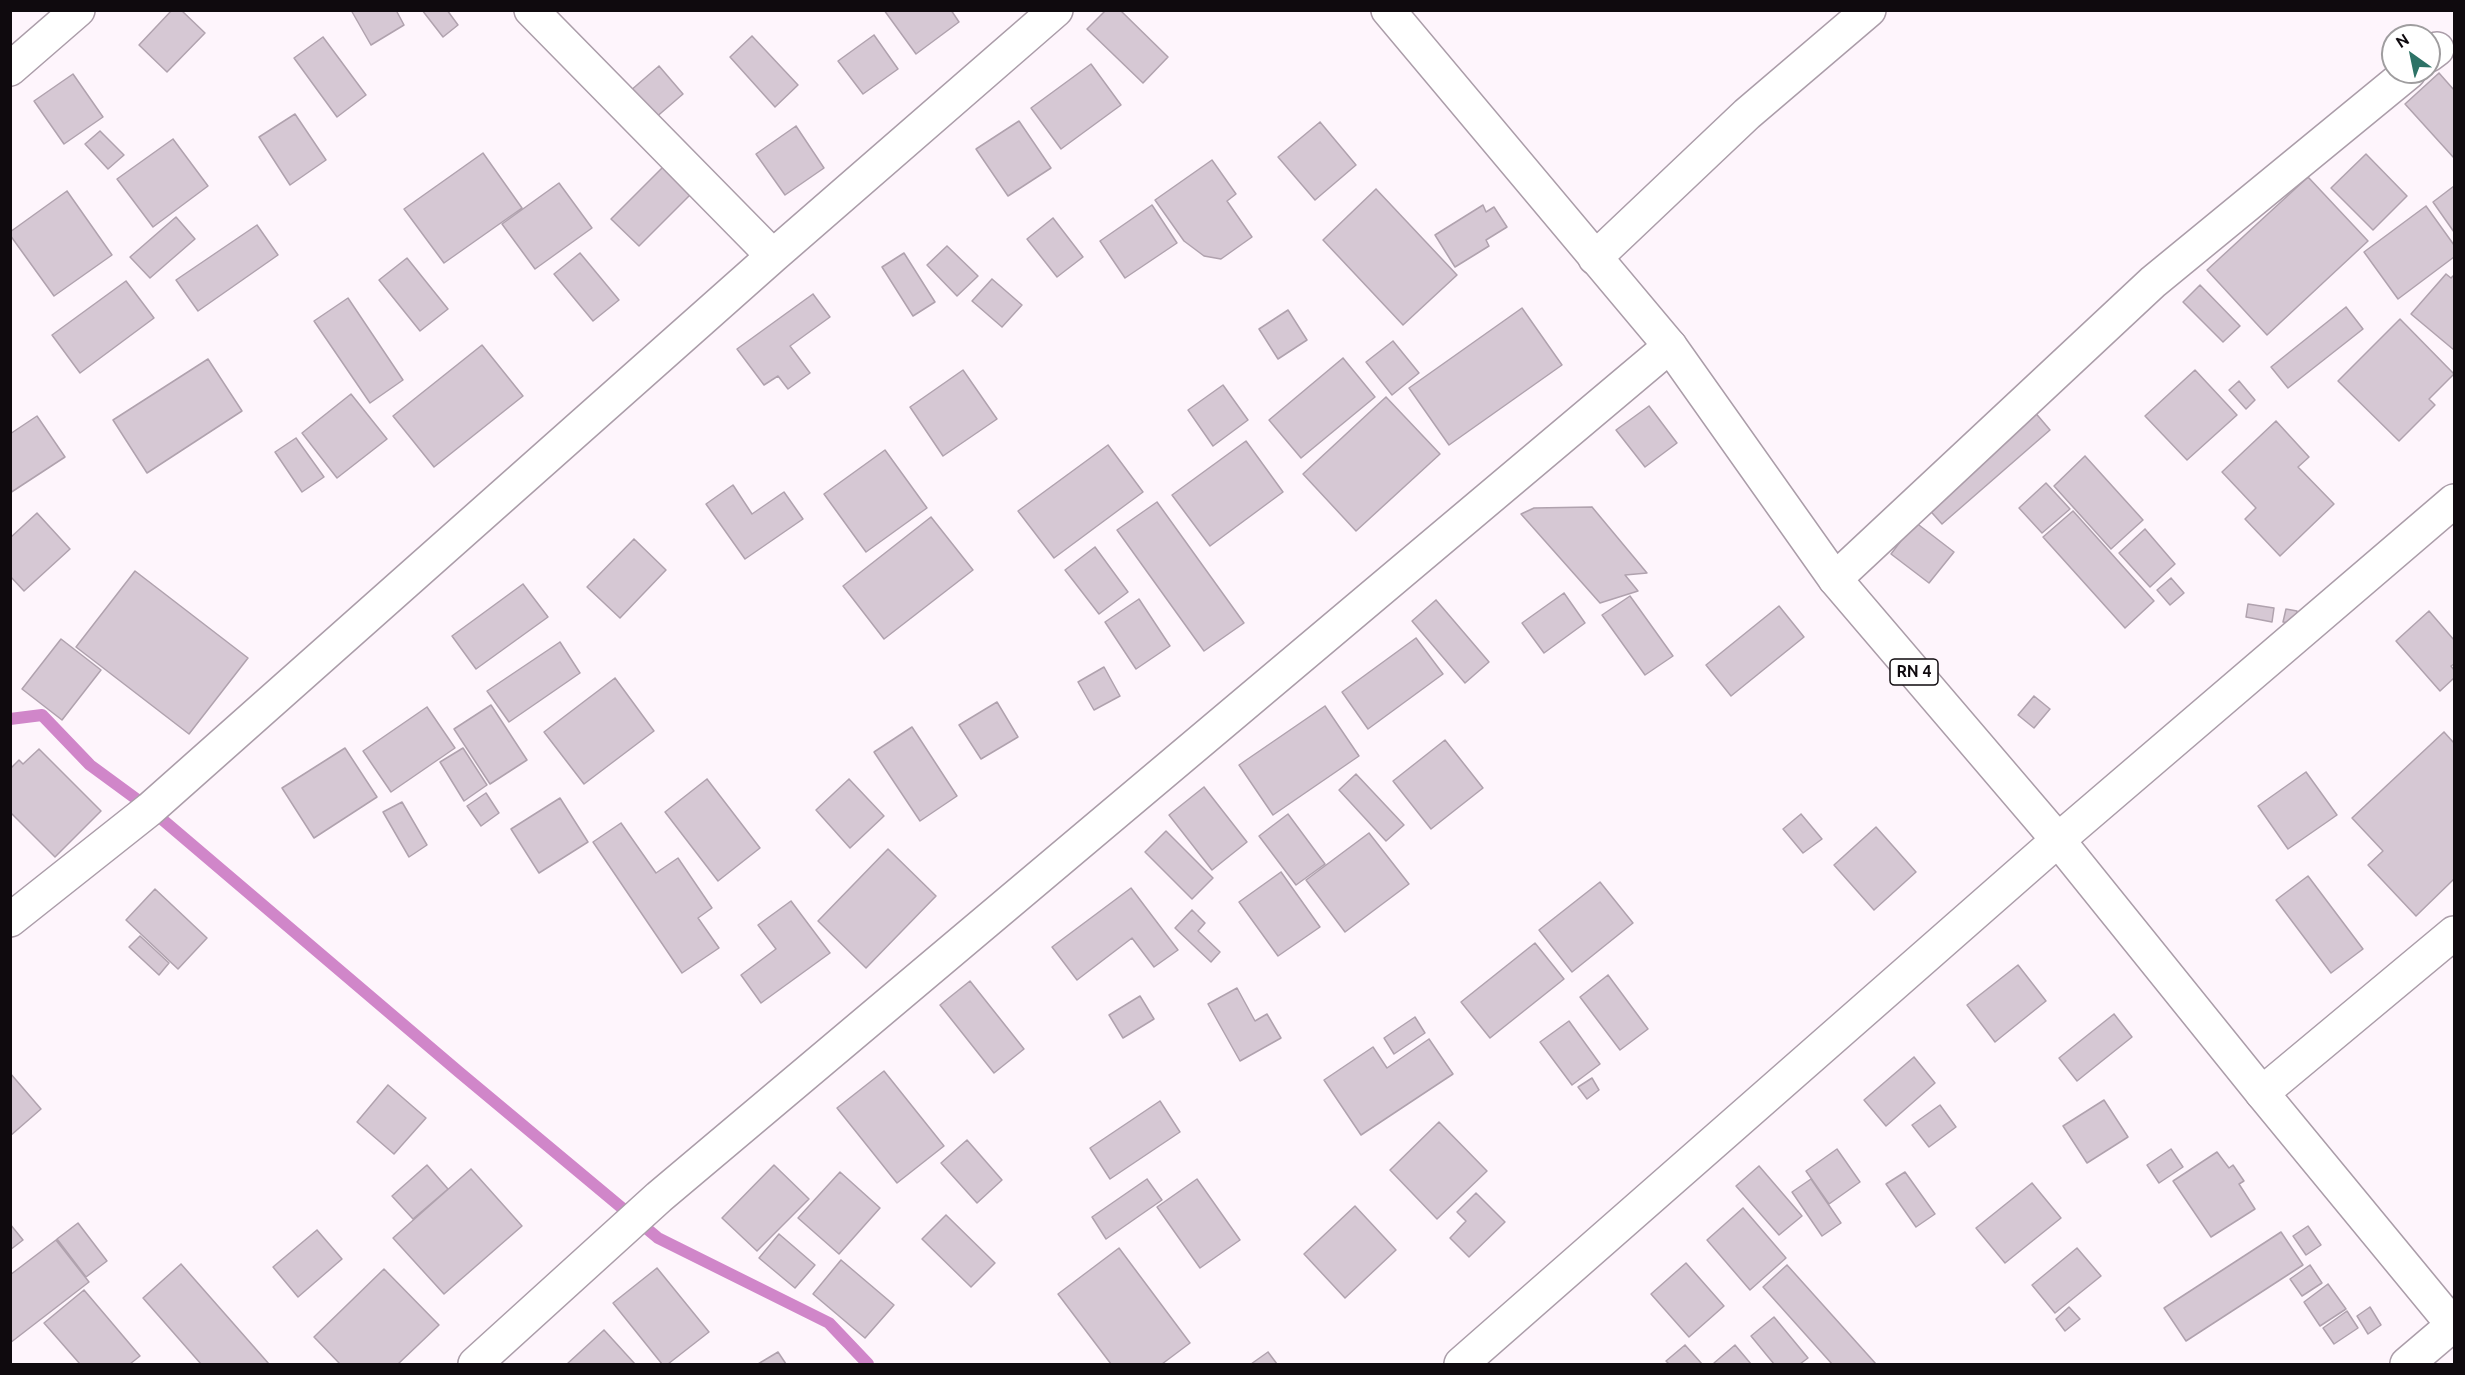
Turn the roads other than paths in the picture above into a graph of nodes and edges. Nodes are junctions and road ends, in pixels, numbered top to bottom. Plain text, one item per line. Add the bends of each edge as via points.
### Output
1 (78, 10) edge
2 (531, 10) edge
3 (1056, 10) edge
4 (1388, 10) edge
5 (1869, 10) edge
6 (10, 69) edge
7 (2394, 84) edge
8 (773, 256) junction
9 (1595, 258) junction
10 (1670, 346) junction
11 (2454, 501) edge
12 (1834, 579) junction
13 (2058, 840) junction
14 (10, 920) edge
15 (2454, 933) edge
16 (2262, 1093) junction
17 (2454, 1325) edge
18 (475, 1365) edge
19 (1461, 1365) edge
20 (2407, 1365) edge

1 - 6 main road
2 - 8 main road
3 - 8 main road
4 - 9 main road, RN 4
5 - 9 main road via 1747,114
7 - 12 main road via 2153,282
8 - 14 main road via 150,809
9 - 10 main road, RN 4
10 - 12 main road, RN 4
10 - 18 main road via 660,1197
11 - 13 main road
12 - 13 main road, RN 4
13 - 16 main road, RN 4
13 - 19 main road
15 - 16 main road
16 - 17 main road, RN 4
17 - 20 main road

